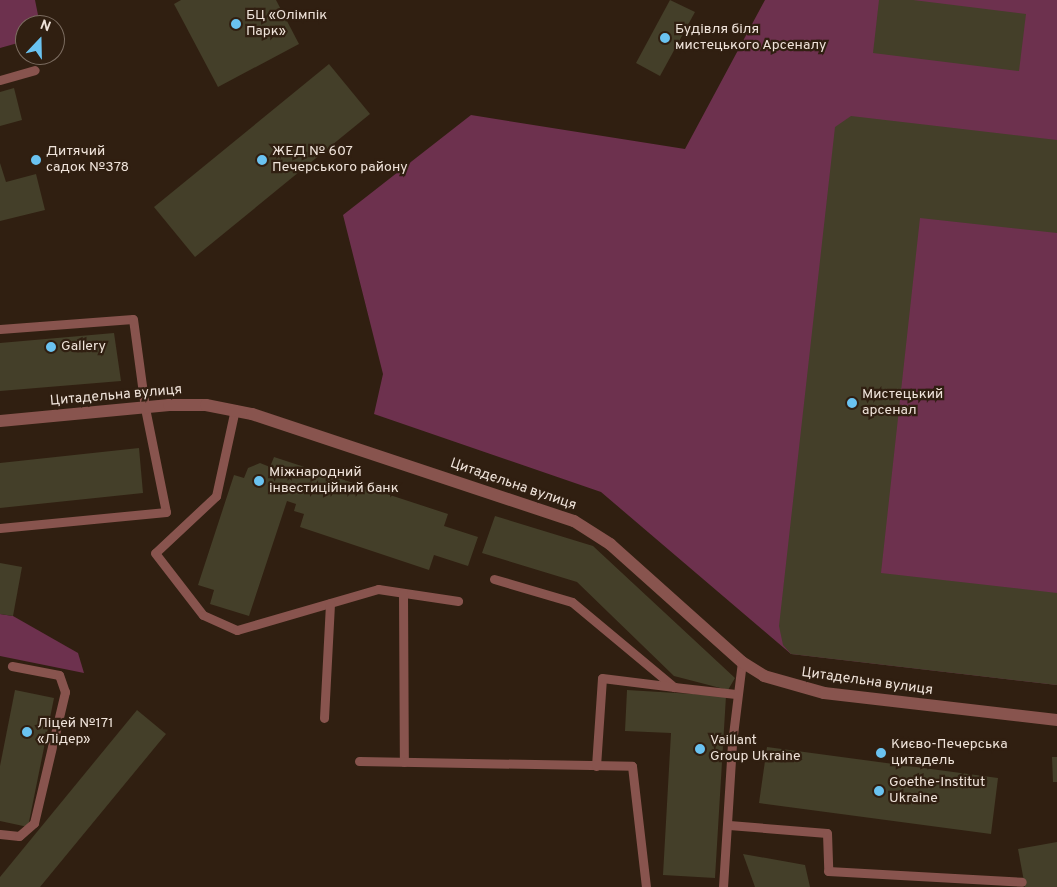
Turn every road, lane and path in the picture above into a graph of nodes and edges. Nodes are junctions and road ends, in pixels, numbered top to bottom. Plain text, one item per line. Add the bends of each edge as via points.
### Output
1 (35, 70) dead end
2 (0, 80) edge
3 (0, 329) edge
4 (145, 408) junction
5 (235, 409) junction
6 (0, 421) edge
7 (0, 528) edge
8 (494, 579) dead end
9 (403, 593) junction
10 (458, 601) dead end
11 (330, 603) junction
12 (742, 662) junction
13 (12, 666) dead end
14 (674, 687) junction
15 (736, 694) junction
16 (324, 718) dead end
17 (1057, 720) edge
18 (359, 761) dead end
19 (404, 762) junction
20 (596, 766) junction
21 (729, 825) junction
22 (0, 834) edge
23 (1022, 882) dead end
24 (646, 887) edge
25 (723, 887) edge

1 - 2 lane
3 - 4 lane via 133,319
4 - 5 street, Цитадельна вулиця via 206,405
4 - 6 street, Цитадельна вулиця
4 - 7 lane via 166,512
5 - 11 lane via 216,496 155,553 203,616 238,630
5 - 12 street, Цитадельна вулиця via 574,521 610,544
8 - 14 lane via 572,602
9 - 10 lane
9 - 11 lane via 378,589
9 - 19 lane
11 - 16 lane
12 - 15 lane
12 - 17 street, Цитадельна вулиця via 764,676 824,693
13 - 22 lane via 59,675 65,692 34,823 19,836
14 - 15 lane
14 - 20 lane via 602,678
15 - 21 lane
18 - 19 lane
19 - 20 lane
20 - 24 lane via 632,766
21 - 23 lane via 827,833 828,871
21 - 25 lane

